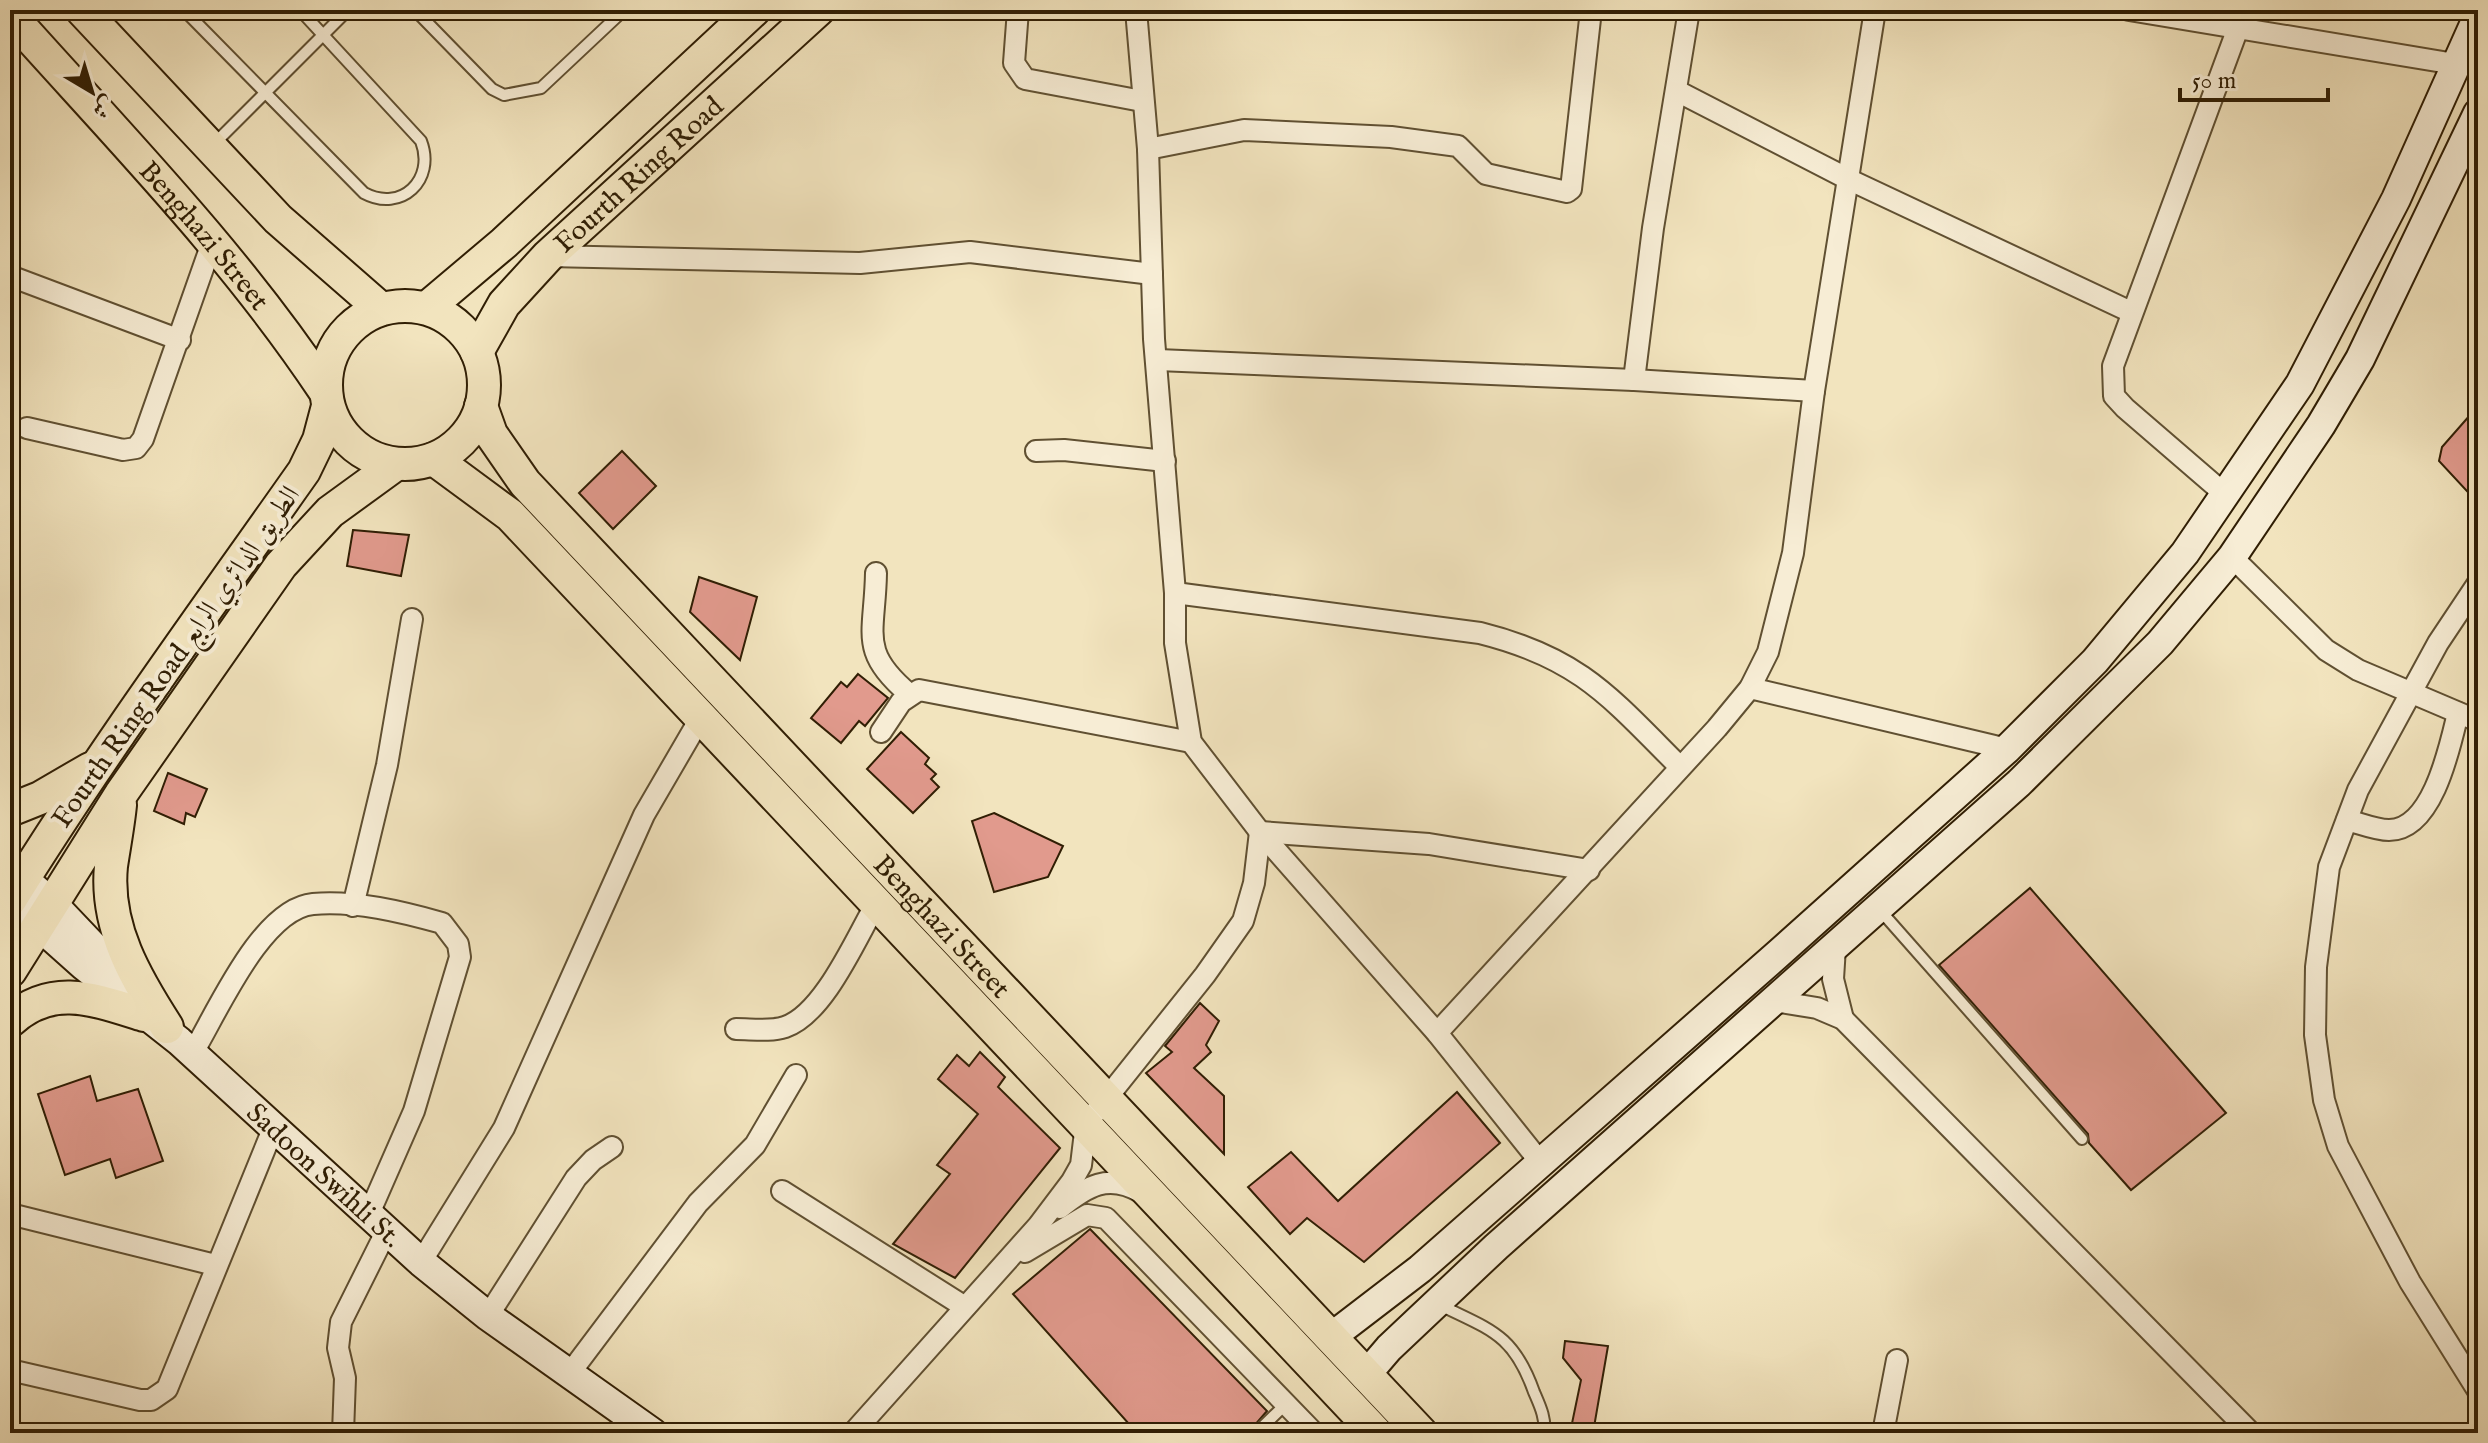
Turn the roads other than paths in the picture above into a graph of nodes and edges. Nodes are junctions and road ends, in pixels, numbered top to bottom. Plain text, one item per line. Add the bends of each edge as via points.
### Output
1 (82, 10) edge
2 (184, 10) edge
3 (300, 10) edge
4 (348, 10) edge
5 (415, 10) edge
6 (624, 10) edge
7 (754, 10) edge
8 (818, 10) edge
9 (1018, 10) edge
10 (1136, 10) edge
11 (1591, 10) edge
12 (1689, 10) edge
13 (1875, 10) edge
14 (2136, 11) edge
15 (10, 15) edge
16 (2478, 16) edge
17 (2238, 28) junction
18 (325, 36) junction
19 (2455, 64) junction
20 (1677, 91) junction
21 (264, 93) junction
22 (1142, 101) junction
23 (2478, 113) edge
24 (211, 146) junction
25 (1148, 149) junction
26 (1850, 180) junction
27 (213, 240) junction
28 (548, 256) junction
29 (1152, 274) junction
30 (10, 276) edge
31 (427, 308) junction
32 (381, 309) junction
33 (2131, 312) junction
34 (180, 340) junction
35 (477, 352) junction
36 (1158, 360) junction
37 (1634, 380) junction
38 (1814, 391) junction
39 (326, 399) junction
40 (481, 406) junction
41 (27, 428) dead end
42 (1036, 451) dead end
43 (2255, 453) junction
44 (434, 459) junction
45 (1165, 461) junction
46 (396, 464) junction
47 (2291, 472) junction
48 (2227, 496) junction
49 (2232, 557) junction
50 (876, 573) dead end
51 (2478, 583) edge
52 (1175, 593) junction
53 (412, 619) dead end
54 (1750, 688) junction
55 (909, 694) junction
56 (2411, 694) junction
57 (2458, 713) junction
58 (701, 717) junction
59 (2478, 721) edge
60 (881, 732) dead end
61 (1191, 742) junction
62 (2007, 749) junction
63 (99, 763) junction
64 (1680, 767) junction
65 (121, 794) junction
66 (10, 810) edge
67 (2347, 820) junction
68 (1260, 832) junction
69 (1589, 870) junction
70 (14, 886) edge
71 (876, 904) junction
72 (353, 906) junction
73 (1878, 907) junction
74 (47, 917) junction
75 (1835, 947) junction
76 (10, 971) edge
77 (1774, 1001) junction
78 (1843, 1019) junction
79 (10, 1021) edge
80 (736, 1029) dead end
81 (1437, 1033) junction
82 (171, 1034) junction
83 (796, 1075) dead end
84 (1105, 1096) junction
85 (1086, 1124) junction
86 (273, 1129) junction
87 (2082, 1139) dead end
88 (612, 1147) dead end
89 (1541, 1163) junction
90 (782, 1191) dead end
91 (1161, 1204) junction
92 (10, 1214) edge
93 (377, 1224) junction
94 (1038, 1226) junction
95 (421, 1262) junction
96 (215, 1265) junction
97 (984, 1284) junction
98 (1395, 1288) junction
99 (965, 1307) junction
100 (1429, 1310) junction
101 (488, 1316) junction
102 (1330, 1338) junction
103 (1897, 1360) dead end
104 (10, 1370) edge
105 (570, 1373) junction
106 (1365, 1376) junction
107 (2478, 1391) edge
108 (1286, 1404) junction
109 (2249, 1432) edge
110 (343, 1433) edge
111 (653, 1433) edge
112 (853, 1433) edge
113 (1256, 1433) edge
114 (1314, 1433) edge
115 (1376, 1433) edge
116 (1421, 1433) edge
117 (1544, 1433) edge
118 (1883, 1433) edge

1 - 24 main road
2 - 21 lane
3 - 18 lane
4 - 18 lane
5 - 6 lane via 504,95 541,88
7 - 31 main road, Fourth Ring Road
8 - 28 main road, Fourth Ring Road
9 - 22 street via 1014,63 1025,79
10 - 22 street
11 - 25 street via 1567,192 1486,174 1458,146 1391,137 1244,130
12 - 20 street
13 - 26 street
14 - 17 street
15 - 27 main road, Benghazi Street
16 - 19 main road
17 - 19 street
17 - 33 street
18 - 21 lane
18 - 21 lane via 421,141 426,162 411,192 383,200 364,193
19 - 43 main road via 2353,287
20 - 26 street
20 - 37 street
21 - 24 lane
22 - 25 street
23 - 47 main road via 2360,359
24 - 32 main road via 278,219
25 - 29 street
26 - 33 street
26 - 38 street
27 - 34 street
27 - 39 main road, Benghazi Street via 283,328
28 - 29 street via 860,263 970,252
28 - 35 main road, Fourth Ring Road via 504,304
29 - 36 street
30 - 34 street
31 - 32 main road
31 - 35 main road via 452,320
32 - 39 main road via 349,328 337,343 329,360
33 - 48 street via 2113,366 2114,396
34 - 41 street via 136,448 123,450
35 - 40 main road via 484,379
36 - 37 street
36 - 45 street
37 - 38 street
38 - 54 street via 1793,553 1768,652
39 - 46 main road via 346,439 369,456
39 - 63 main road, Fourth Ring Road الطريق الدائري الرابع via 319,440 304,471
40 - 44 main road via 459,443
40 - 84 main road, Benghazi Street via 491,434 525,483
42 - 45 street
43 - 47 main road
43 - 48 main road
44 - 46 main road
44 - 58 main road, Benghazi Street via 510,515
45 - 52 street
46 - 65 main road, Fourth Ring Road الطريق الدائري الرابع via 330,512 281,565
47 - 49 main road
48 - 62 main road via 2095,661
49 - 56 street via 2326,650
49 - 73 main road via 2160,643 2096,708
50 - 55 street via 876,661
51 - 56 street
52 - 61 street via 1175,643
52 - 64 street via 1480,633 1525,645 1580,672
53 - 72 street via 387,765
54 - 62 street
54 - 64 street
55 - 60 street
55 - 61 street via 919,690
56 - 57 street
56 - 67 street
57 - 59 street
57 - 67 street via 2448,756 2420,815 2389,830
58 - 71 main road, Benghazi Street
58 - 95 street via 644,815 504,1128
61 - 68 street
62 - 89 main road
63 - 66 main road
63 - 70 main road, Fourth Ring Road الطريق الدائري الرابع
64 - 69 street
65 - 74 main road, Fourth Ring Road الطريق الدائري الرابع
65 - 82 main road via 111,868 112,914 125,956
67 - 107 street via 2329,867 2316,967 2315,1035 2324,1100 2338,1146 2410,1282
68 - 69 street via 1429,844
68 - 81 street
68 - 84 street via 1243,921
69 - 81 street
70 - 74 main road, Sadoon Swihli St.
71 - 80 street via 833,979 801,1018 772,1029
71 - 85 main road, Benghazi Street
72 - 82 street via 311,904 287,915
72 - 93 street via 442,923 458,944 460,957
73 - 75 main road
73 - 87 lane
74 - 76 main road, Fourth Ring Road الطريق الدائري الرابع
74 - 82 main road, Sadoon Swihli St.
75 - 77 main road
75 - 78 street via 1833,979
77 - 78 street via 1817,1008
77 - 100 main road
78 - 109 street
79 - 82 main road via 42,1000 84,996
81 - 89 street
82 - 86 main road, Sadoon Swihli St.
83 - 105 street via 755,1145 698,1203
84 - 85 street
84 - 102 main road, Benghazi Street
85 - 91 main road, Benghazi Street
85 - 94 street via 1081,1165
86 - 93 main road, Sadoon Swihli St.
86 - 96 street
88 - 101 street via 576,1178
89 - 98 main road
90 - 99 street
91 - 94 street via 1115,1181 1097,1182
91 - 115 main road, Benghazi Street
92 - 96 street
93 - 95 main road, Sadoon Swihli St.
93 - 110 street via 341,1322
94 - 97 street
95 - 101 main road, Sadoon Swihli St.
96 - 104 street via 167,1389 151,1400
97 - 99 street
97 - 108 street via 1069,1223 1087,1215 1106,1218
98 - 100 main road
98 - 102 main road
99 - 112 street
100 - 106 main road
100 - 117 lane via 1506,1340 1523,1361 1545,1421
101 - 105 main road, Sadoon Swihli St.
102 - 106 main road, Benghazi Street
103 - 118 street
105 - 111 main road, Sadoon Swihli St.
106 - 116 main road, Benghazi Street
108 - 113 lane
108 - 114 street

